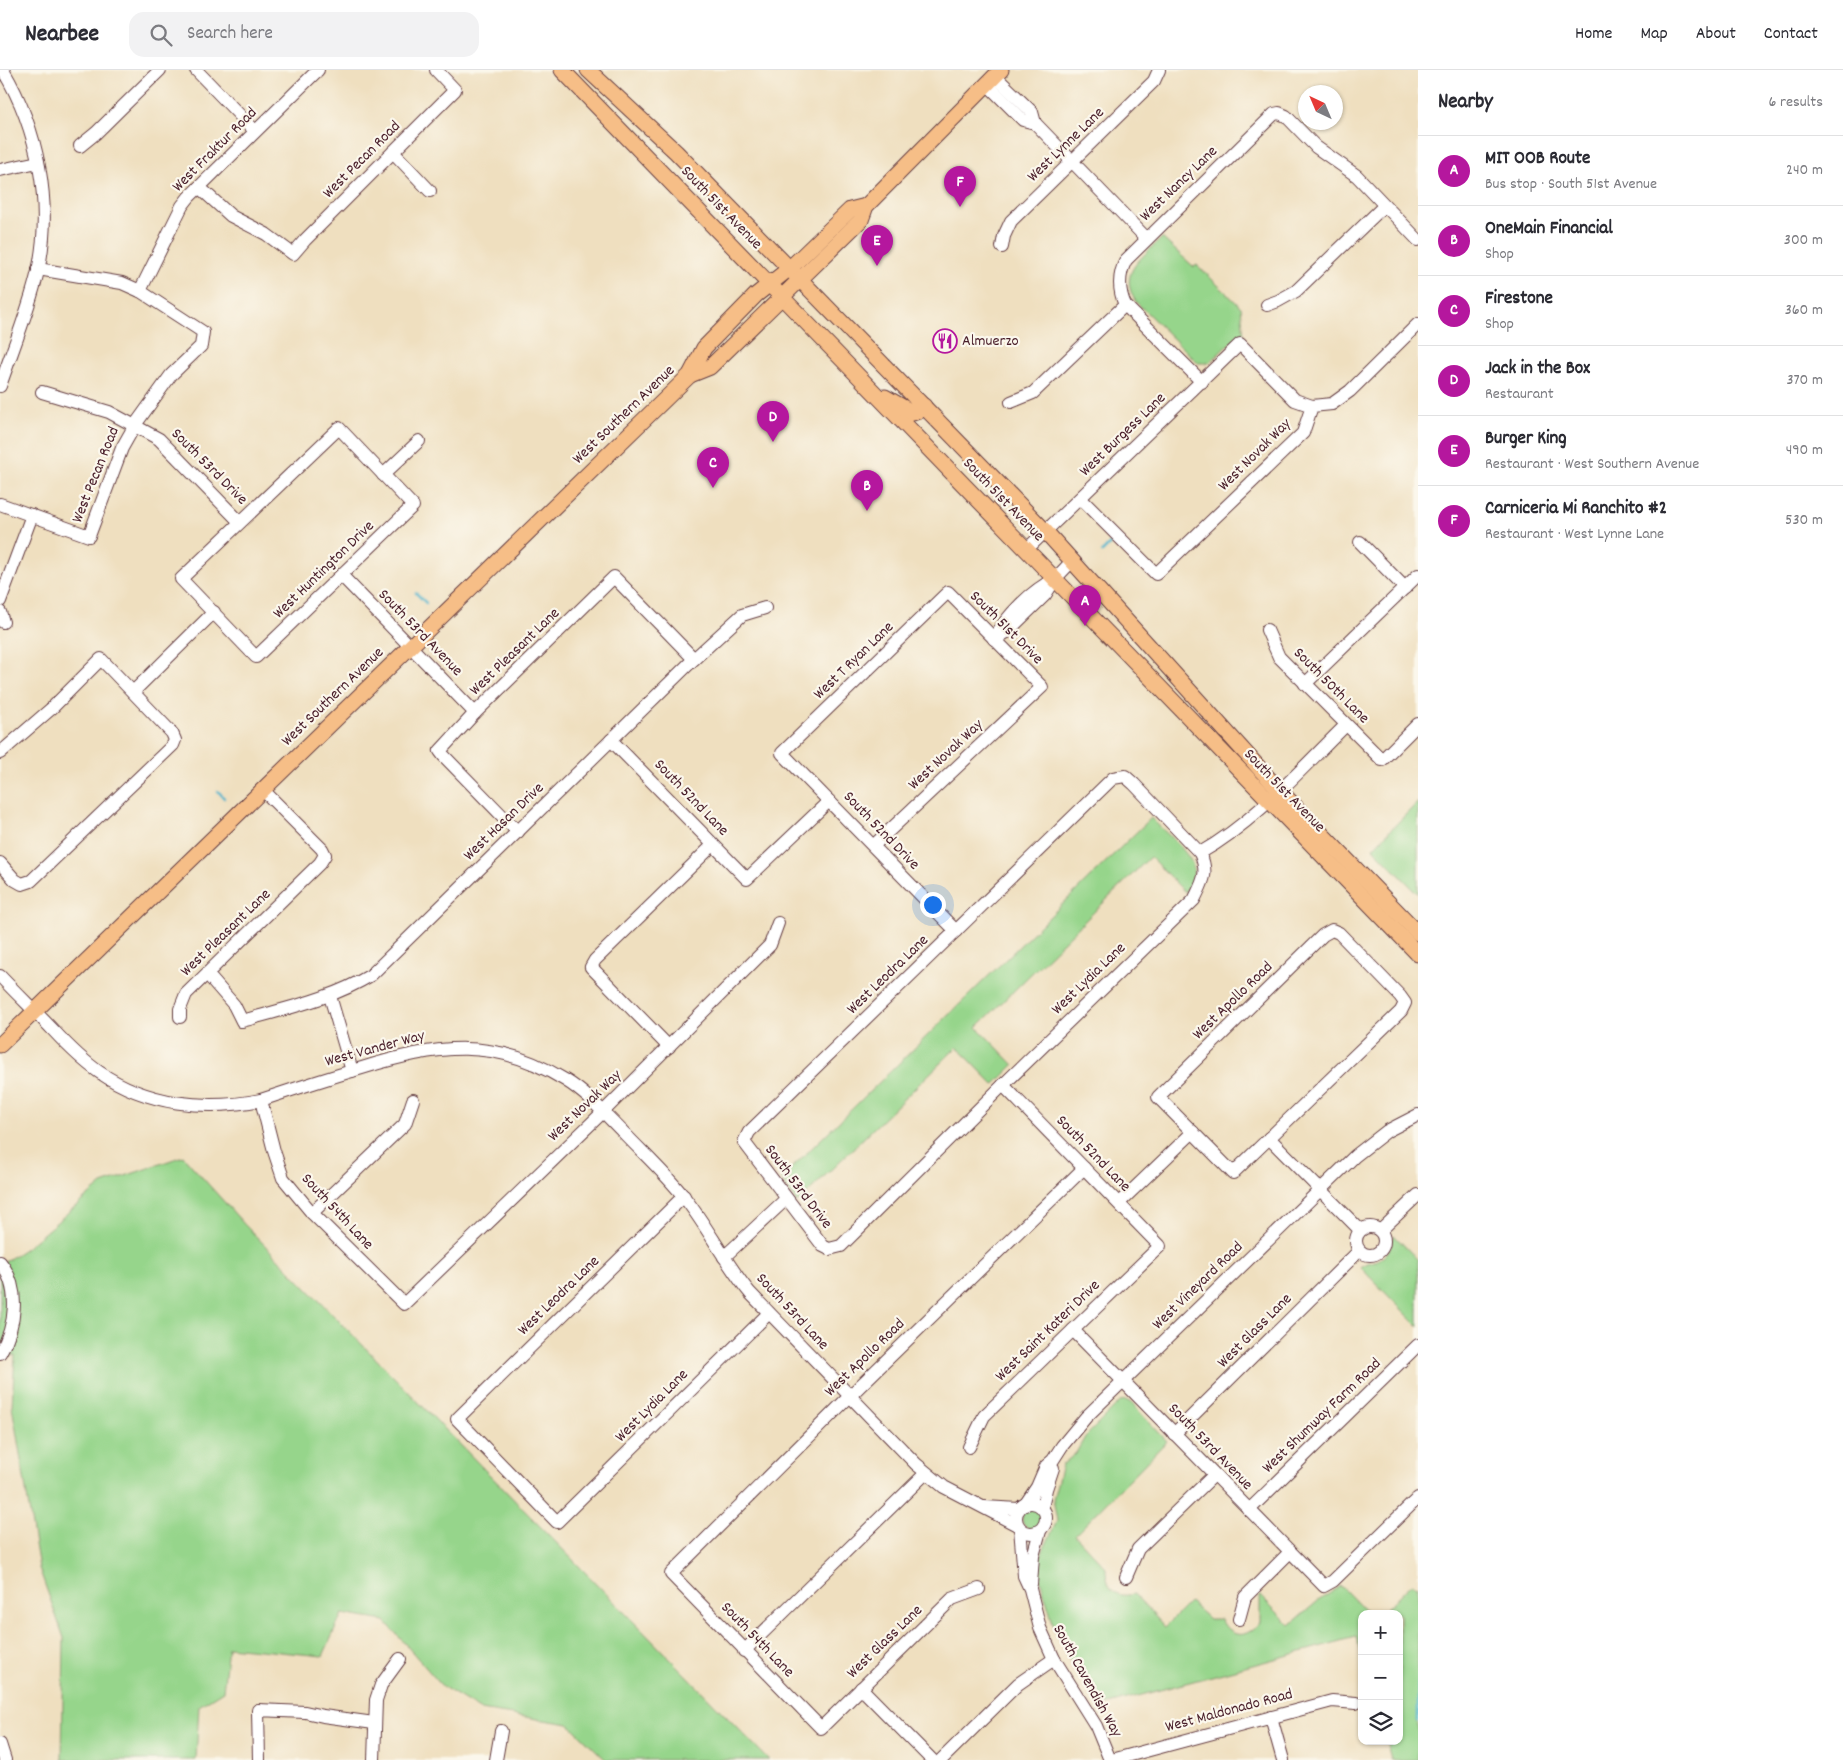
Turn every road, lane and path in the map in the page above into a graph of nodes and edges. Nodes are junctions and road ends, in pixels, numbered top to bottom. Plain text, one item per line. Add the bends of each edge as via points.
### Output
1 (3, 70) edge
2 (160, 70) edge
3 (196, 70) edge
4 (318, 70) edge
5 (436, 70) edge
6 (562, 70) edge
7 (588, 70) edge
8 (1159, 70) edge
9 (994, 77) edge
10 (576, 84) junction
11 (255, 131) junction
12 (80, 146) dead end
13 (392, 152) junction
14 (38, 162) junction
15 (1072, 162) junction
16 (0, 170) edge
17 (199, 187) junction
18 (430, 191) dead end
19 (1384, 206) junction
20 (1147, 239) junction
21 (1418, 240) edge
22 (1002, 247) dead end
23 (38, 269) junction
24 (795, 273) junction
25 (771, 284) junction
26 (140, 291) junction
27 (782, 296) junction
28 (1125, 305) junction
29 (1267, 305) dead end
30 (1418, 324) edge
31 (690, 375) junction
32 (1202, 382) junction
33 (0, 386) edge
34 (873, 391) junction
35 (42, 392) dead end
36 (1010, 402) dead end
37 (924, 406) junction
38 (1312, 406) junction
39 (135, 425) junction
40 (419, 441) dead end
41 (383, 475) junction
42 (1080, 499) junction
43 (0, 504) edge
44 (32, 515) junction
45 (240, 522) junction
46 (1046, 532) junction
47 (1360, 542) dead end
48 (1026, 549) junction
49 (1072, 561) junction
50 (1418, 574) edge
51 (342, 576) junction
52 (1055, 579) junction
53 (1404, 588) junction
54 (948, 592) joint
55 (0, 601) edge
56 (765, 608) dead end
57 (214, 612) junction
58 (1267, 630) dead end
59 (994, 639) junction
60 (410, 647) junction
61 (694, 660) junction
62 (1305, 684) junction
63 (1042, 687) joint
64 (133, 692) junction
65 (475, 713) junction
66 (1418, 724) edge
67 (1346, 725) junction
68 (611, 740) junction
69 (0, 753) edge
70 (782, 753) joint
71 (263, 790) junction
72 (1274, 795) junction
73 (829, 800) junction
74 (518, 832) junction
75 (713, 845) junction
76 (874, 846) junction
77 (1200, 853) junction
78 (0, 863) edge
79 (778, 923) dead end
80 (956, 931) junction
81 (1418, 932) edge
82 (1418, 954) edge
83 (206, 974) junction
84 (0, 976) edge
85 (330, 996) junction
86 (34, 1011) junction
87 (180, 1017) dead end
88 (0, 1044) edge
89 (669, 1047) junction
90 (352, 1070) junction
91 (1003, 1085) junction
92 (260, 1100) junction
93 (413, 1100) dead end
94 (603, 1112) junction
95 (1418, 1115) edge
96 (1193, 1132) junction
97 (1269, 1138) junction
98 (744, 1142) joint
99 (1084, 1168) junction
100 (1320, 1190) junction
101 (1418, 1195) edge
102 (684, 1196) junction
103 (786, 1199) junction
104 (1119, 1204) junction
105 (312, 1212) junction
106 (1360, 1230) junction
107 (1380, 1231) junction
108 (1160, 1246) joint
109 (829, 1249) joint
110 (1359, 1251) junction
111 (724, 1257) junction
112 (0, 1262) edge
113 (404, 1304) joint
114 (769, 1313) junction
115 (1073, 1330) junction
116 (1418, 1345) edge
117 (0, 1354) edge
118 (1123, 1381) junction
119 (849, 1396) junction
120 (1174, 1434) junction
121 (969, 1447) dead end
122 (1053, 1460) junction
123 (926, 1473) junction
124 (1214, 1475) junction
125 (1418, 1498) edge
126 (984, 1507) junction
127 (1022, 1507) junction
128 (1042, 1508) junction
129 (1248, 1510) junction
130 (557, 1522) joint
131 (1019, 1527) junction
132 (1040, 1531) junction
133 (1290, 1552) junction
134 (671, 1574) joint
135 (1126, 1577) dead end
136 (978, 1589) dead end
137 (1030, 1589) junction
138 (1239, 1619) dead end
139 (744, 1651) junction
140 (400, 1659) dead end
141 (1054, 1659) junction
142 (861, 1688) junction
143 (1356, 1702) dead end
144 (1271, 1717) junction
145 (374, 1723) junction
146 (821, 1728) joint
147 (501, 1730) dead end
148 (0, 1744) edge
149 (5, 1760) edge
150 (259, 1760) edge
151 (374, 1760) edge
152 (496, 1760) edge
153 (932, 1760) edge
154 (941, 1760) edge
155 (1111, 1760) edge
156 (1283, 1760) edge

1 - 14 street via 21,106
2 - 12 street
3 - 11 street
4 - 11 street, West Fraktur Road
5 - 13 street, West Pecan Road via 455,90
6 - 10 main road, South 51st Avenue
7 - 10 main road
7 - 24 main road, South 51st Avenue via 676,152
8 - 15 street, West Lynne Lane via 1154,81
9 - 15 street via 1032,112 1035,123
9 - 24 main road, West Southern Avenue via 866,206 850,210
10 - 25 main road, South 51st Avenue
11 - 17 street, West Fraktur Road
13 - 17 street, West Pecan Road via 293,254 266,234 231,216
13 - 18 street
14 - 16 street
14 - 23 street via 44,215
15 - 20 street
15 - 22 street, West Lynne Lane via 1011,222
17 - 26 street, West Fraktur Road via 182,206
19 - 20 street, West Nancy Lane via 1357,176 1316,147 1286,116 1279,113
19 - 21 street
19 - 29 street via 1296,291
20 - 28 street, West Nancy Lane via 1123,266 1119,281
23 - 26 street via 122,282
23 - 33 street
24 - 25 main road, West Southern Avenue
24 - 27 main road, West Southern Avenue
24 - 37 main road, South 51st Avenue
25 - 27 main road, South 51st Avenue
25 - 31 main road, West Southern Avenue via 704,348
26 - 39 street, West Pecan Road via 203,332 201,346 172,376
27 - 31 main road, West Southern Avenue via 710,367
27 - 34 main road, South 51st Avenue
28 - 32 street
28 - 36 street via 1033,393
30 - 38 street via 1350,391 1332,404
31 - 60 main road, West Southern Avenue
32 - 38 street, West Burgess Lane via 1240,344 1295,400
32 - 42 street, West Burgess Lane
34 - 37 main road via 914,413
34 - 48 main road, South 51st Avenue
35 - 39 street, South 53rd Drive via 109,412
37 - 46 main road, South 51st Avenue
38 - 42 street, West Novak Way via 1304,433 1156,574
39 - 44 street, West Pecan Road via 122,448 89,536
39 - 45 street, South 53rd Drive via 159,439
40 - 41 street
41 - 45 street via 339,428
41 - 51 street, West Huntington Drive via 414,506
42 - 46 street, West Burgess Lane
43 - 44 street
44 - 55 street
45 - 57 street via 181,579
46 - 48 street, West Burgess Lane
46 - 49 main road, South 51st Avenue
47 - 53 street
48 - 52 main road, South 51st Avenue
49 - 52 street
49 - 72 main road, South 51st Avenue
50 - 53 street
51 - 57 street, West Huntington Drive via 256,657
51 - 60 street, South 53rd Avenue
52 - 59 street via 1045,595 1007,632
52 - 72 main road, South 51st Avenue
53 - 62 street
54 - 59 street, South 51st Drive
54 - 70 street, West T Ryan Lane
56 - 61 street, West Hasan Drive via 742,615
57 - 64 street
58 - 62 street, South 50th Lane via 1279,657
59 - 63 street, South 51st Drive
60 - 65 street, South 53rd Avenue
60 - 71 main road, West Southern Avenue
61 - 65 street, West Pleasant Lane via 614,577
61 - 68 street, West Hasan Drive
62 - 67 street, South 50th Lane
63 - 76 street, West Novak Way
64 - 69 street via 101,659
64 - 78 street via 172,733 172,745 31,881 22,884 15,880
65 - 74 street, West Pleasant Lane via 440,750
66 - 67 street, South 50th Lane via 1382,760
67 - 72 street
68 - 74 street, West Hasan Drive
68 - 75 street, South 52nd Lane
70 - 73 street, South 52nd Drive
71 - 83 street, West Pleasant Lane via 325,855
71 - 86 main road, West Southern Avenue
72 - 77 street via 1225,839
72 - 81 main road, South 51st Avenue
72 - 82 main road, South 51st Avenue
73 - 75 street, South 52nd Lane via 747,879
73 - 76 street, South 52nd Drive
74 - 85 street, West Hasan Drive via 372,975
75 - 89 street via 591,967
76 - 80 street, South 52nd Drive
77 - 80 street, West Leodra Lane via 1125,776 1113,778
77 - 91 street, West Lydia Lane via 1205,865 1204,878 1194,900
79 - 89 street, West Novak Way via 770,945
80 - 98 street, West Leodra Lane via 749,1132
83 - 85 street, West Hasan Drive via 234,1005 242,1021
83 - 87 street, West Pleasant Lane via 186,994
84 - 86 street, West Vander Way
85 - 90 street
86 - 88 main road, West Southern Avenue
86 - 92 street, West Vander Way via 82,1059 100,1073 137,1092 204,1106
89 - 94 street, West Novak Way
90 - 92 street, West Vander Way
90 - 94 street, West Vander Way via 418,1052 460,1048 487,1050 515,1057 553,1074 579,1090
91 - 99 street, South 52nd Lane
91 - 109 street, West Lydia Lane via 841,1246
92 - 105 street, South 54th Lane via 283,1178
93 - 105 street via 405,1124
94 - 102 street, South 53rd Lane
94 - 113 street, West Novak Way
95 - 100 street, West Vineyard Road via 1368,1144
96 - 97 street via 1233,1173
96 - 97 street, West Apollo Road via 1158,1097 1323,935 1332,930 1339,933 1405,1003 1401,1012
96 - 104 street
97 - 100 street
98 - 103 street, South 53rd Drive
99 - 104 street, South 52nd Lane
99 - 119 street, West Apollo Road
100 - 106 street
100 - 118 street, West Vineyard Road
101 - 107 street
102 - 111 street, South 53rd Lane
102 - 130 street, West Leodra Lane via 457,1419
103 - 109 street, South 53rd Drive via 818,1241
103 - 111 street
104 - 108 street, South 52nd Lane
105 - 113 street, South 54th Lane
106 - 107 street via 1372,1227
106 - 110 street via 1355,1238
107 - 110 street via 1384,1245 1378,1253 1368,1256
108 - 115 street, West Saint Kateri Drive
110 - 120 street, West Glass Lane
111 - 114 street, South 53rd Lane via 741,1283
112 - 117 street via 11,1281 14,1296 11,1328
114 - 119 street, South 53rd Lane
114 - 130 street, West Lydia Lane
115 - 118 street, South 53rd Avenue
115 - 121 street, West Saint Kateri Drive via 984,1416
116 - 129 street, West Shumway Farm Road
118 - 120 street, South 53rd Avenue
118 - 122 street, West Vineyard Road via 1086,1417
119 - 123 street, South 53rd Lane
119 - 134 street, West Apollo Road
120 - 124 street, South 53rd Avenue
122 - 127 street, West Vineyard Road via 1046,1466 1037,1487
122 - 128 street via 1054,1469
123 - 126 street, South 53rd Lane via 952,1492
123 - 139 street
124 - 129 street, South 53rd Avenue
124 - 135 street via 1138,1550
125 - 133 street, South 53rd Avenue via 1333,1581 1324,1586
126 - 127 street, South 53rd Lane
126 - 131 street, South 53rd Lane
127 - 128 street, South 53rd Lane via 1034,1504
127 - 131 street via 1016,1517
128 - 132 street via 1046,1520
129 - 133 street, South 53rd Avenue
131 - 132 street, South 53rd Lane via 1027,1533
131 - 137 street, South Cavendish Way via 1024,1576
132 - 137 street, South Cavendish Way
133 - 138 street via 1245,1597
134 - 139 street, South 54th Lane
136 - 142 street, West Glass Lane via 952,1599
137 - 141 street, South Cavendish Way via 1040,1628
139 - 146 street, South 54th Lane
140 - 145 street via 381,1685
141 - 154 street via 1018,1684
141 - 155 street, South Cavendish Way via 1093,1721
142 - 146 street, West Glass Lane
142 - 153 street
143 - 144 street, West Maldonado Road via 1332,1701
144 - 155 street, West Maldonado Road
144 - 156 street
145 - 150 street via 305,1712 258,1710
145 - 151 street
147 - 152 street
148 - 149 street

